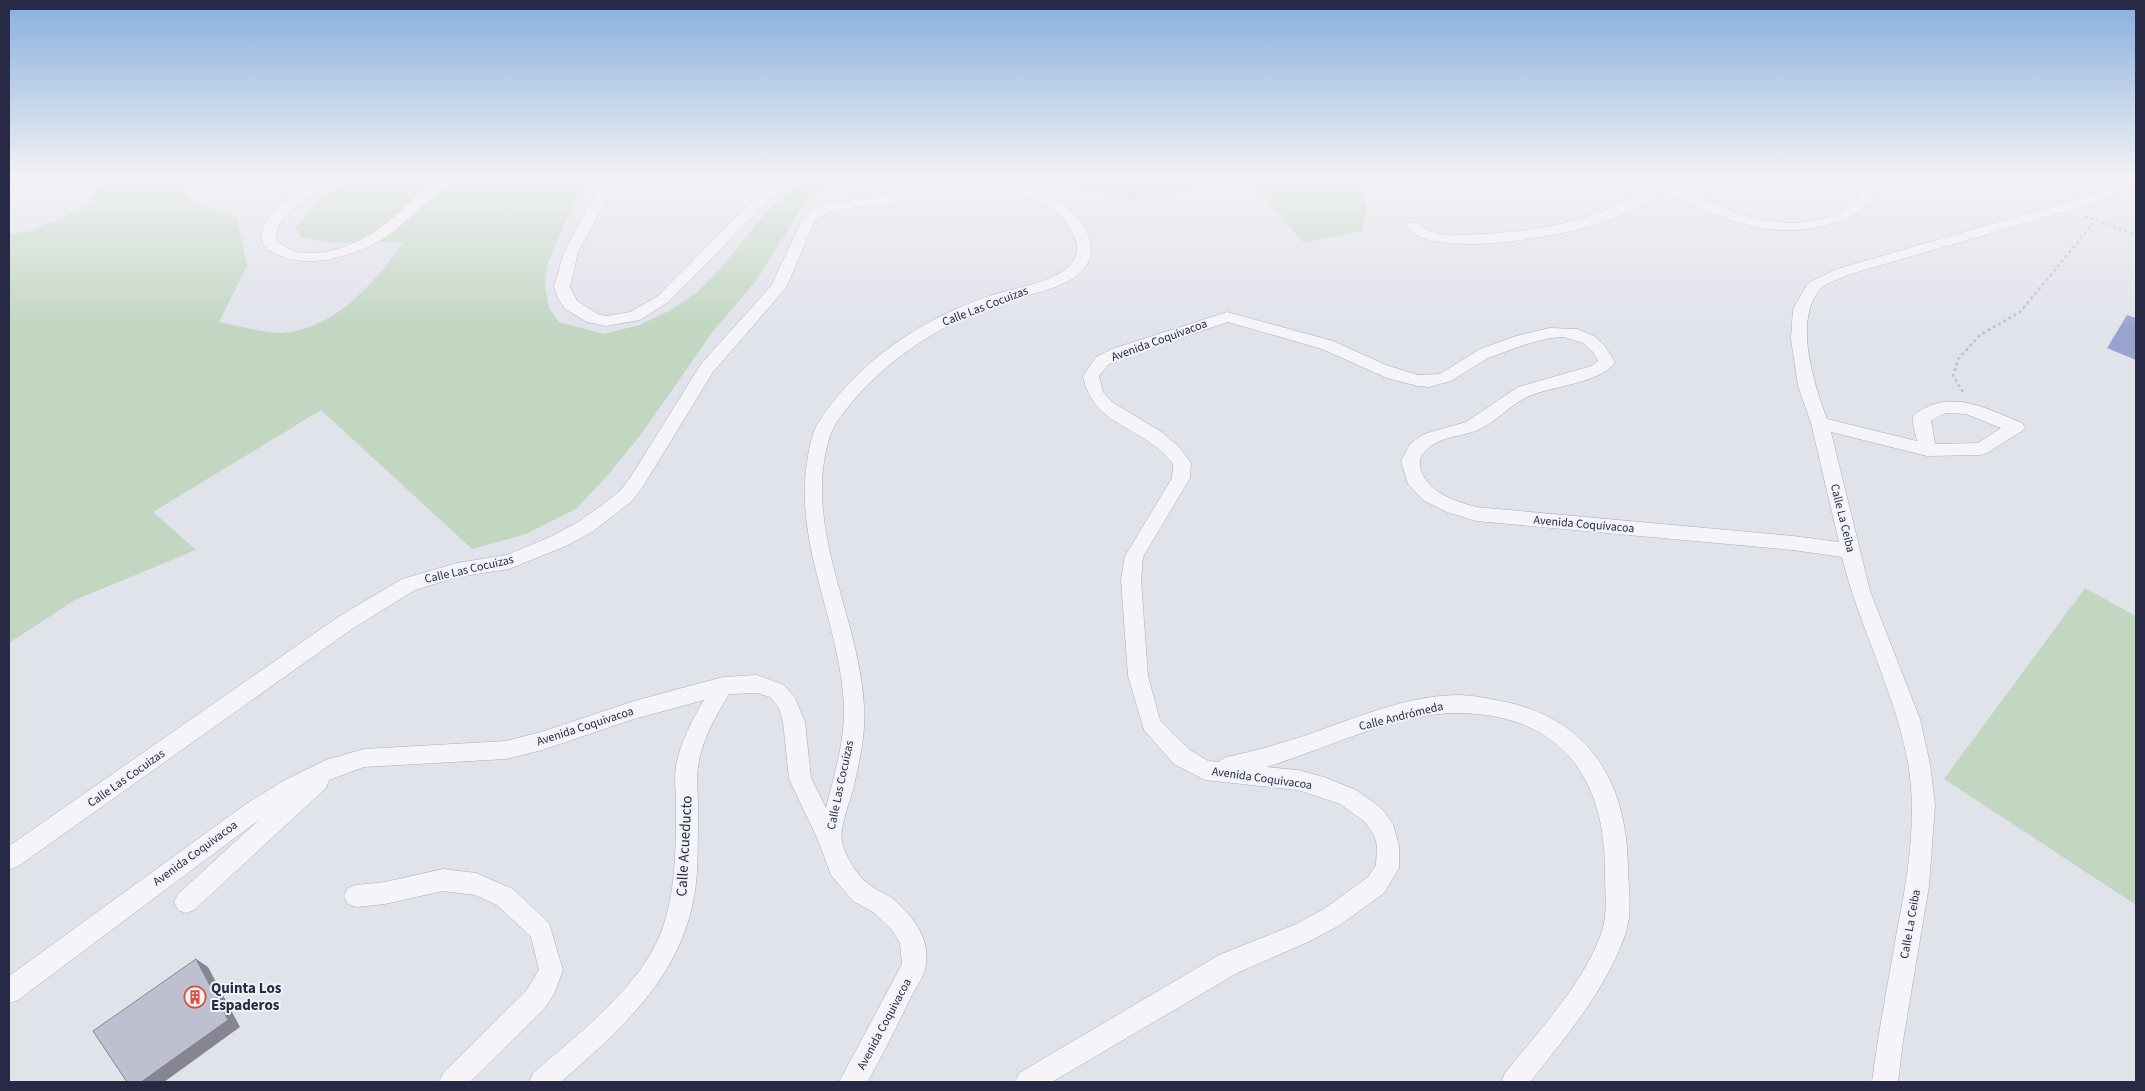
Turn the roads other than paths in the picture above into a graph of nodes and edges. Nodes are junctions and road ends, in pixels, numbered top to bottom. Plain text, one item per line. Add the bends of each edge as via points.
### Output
1 (271, 227) edge
2 (391, 227) edge
3 (585, 227) edge
4 (734, 227) edge
5 (805, 227) edge
6 (1077, 227) edge
7 (1414, 227) edge
8 (1562, 227) edge
9 (1998, 227) edge
10 (1820, 423) junction
11 (1927, 450) junction
12 (1851, 551) junction
13 (723, 686) junction
14 (334, 767) junction
15 (1205, 770) junction
16 (829, 838) junction
17 (9, 859) edge
18 (356, 896) dead end
19 (186, 902) dead end
20 (9, 991) edge
21 (452, 1082) edge
22 (542, 1082) edge
23 (852, 1082) edge
24 (1028, 1082) edge
25 (1514, 1082) edge
26 (1885, 1082) edge

1 - 2 street via 269,243 282,252 300,257 352,248
3 - 4 street via 571,252 562,286 571,305 593,318 606,321 634,316 663,299
5 - 17 street, Calle Las Cocuizas via 778,288 707,368 626,496 585,527 534,552 509,562 441,574 409,584 345,622
6 - 16 street, Calle Las Cocuizas via 1085,249 1083,258 1074,269 1056,280 991,301 930,328 869,373 843,399 823,430 814,464 812,496 850,674 854,708 850,745
7 - 8 street via 1431,237 1487,238
9 - 10 street, Calle La Ceiba via 1842,272 1815,285 1801,309 1799,339 1806,386
10 - 11 street
10 - 12 street, Calle La Ceiba
11 - 11 street via 1922,418 1947,407 1962,408 2016,426 1981,449
12 - 15 street, Avenida Coquivacoa via 1476,514 1429,495 1414,479 1410,461 1416,448 1430,438 1472,426 1524,391 1597,370 1607,362 1602,350 1586,337 1565,332 1543,333 1479,356 1446,378 1426,381 1405,378 1332,346 1227,317 1118,353 1102,362 1091,376 1095,392 1116,413 1172,449 1182,463 1181,478 1134,556 1131,580 1138,676 1151,724 1182,757
12 - 26 street, Calle La Ceiba via 1860,591 1909,719 1924,805 1917,886
13 - 14 street, Avenida Coquivacoa via 506,750 364,758
13 - 16 street, Avenida Coquivacoa via 757,684 777,691 788,704 794,722 800,779
13 - 22 street, Calle Acueducto via 702,720 688,763 685,883 669,942 634,997 615,1018
14 - 19 street
14 - 20 street, Avenida Coquivacoa via 254,811
15 - 24 street, Avenida Coquivacoa via 1298,780 1348,797 1373,815 1385,831 1388,868 1376,885 1332,917 1228,964
15 - 25 street, Calle Andrómeda via 1255,762 1375,720 1448,704 1502,709 1527,716 1553,728 1576,746 1596,772 1614,826 1618,864 1615,931 1588,987
16 - 23 street, Avenida Coquivacoa via 839,867 861,893 881,904 900,922 912,940 914,965
18 - 21 street via 394,892 443,880 476,884 505,897 541,931 551,970 546,983 535,1000

